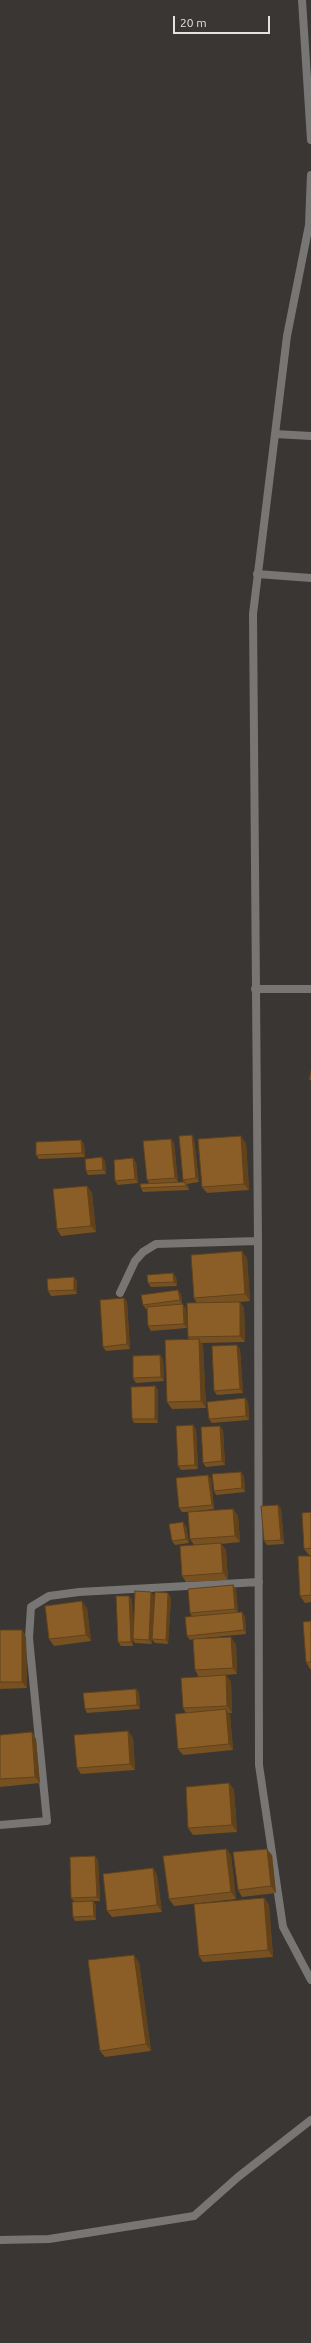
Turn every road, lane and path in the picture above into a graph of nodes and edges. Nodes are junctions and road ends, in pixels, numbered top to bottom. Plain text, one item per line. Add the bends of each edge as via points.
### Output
1 (302, 0) edge
2 (311, 140) edge
3 (311, 175) edge
4 (275, 434) junction
5 (311, 436) edge
6 (257, 574) junction
7 (311, 578) edge
8 (255, 989) junction
9 (311, 989) edge
10 (258, 1241) junction
11 (120, 1293) dead end
12 (259, 1582) junction
13 (0, 1826) edge
14 (311, 1980) edge
15 (311, 2120) edge
16 (0, 2240) edge

1 - 2 street
3 - 4 street via 309,225 287,336
4 - 5 street
4 - 6 street
6 - 7 street
6 - 8 street via 253,614
8 - 9 street
8 - 10 street
10 - 11 street via 156,1244 135,1261
10 - 12 street
12 - 13 street via 79,1592 49,1596 31,1607 29,1638 47,1821
12 - 14 street via 259,1765 283,1927
15 - 16 street via 238,2177 194,2216 49,2239

